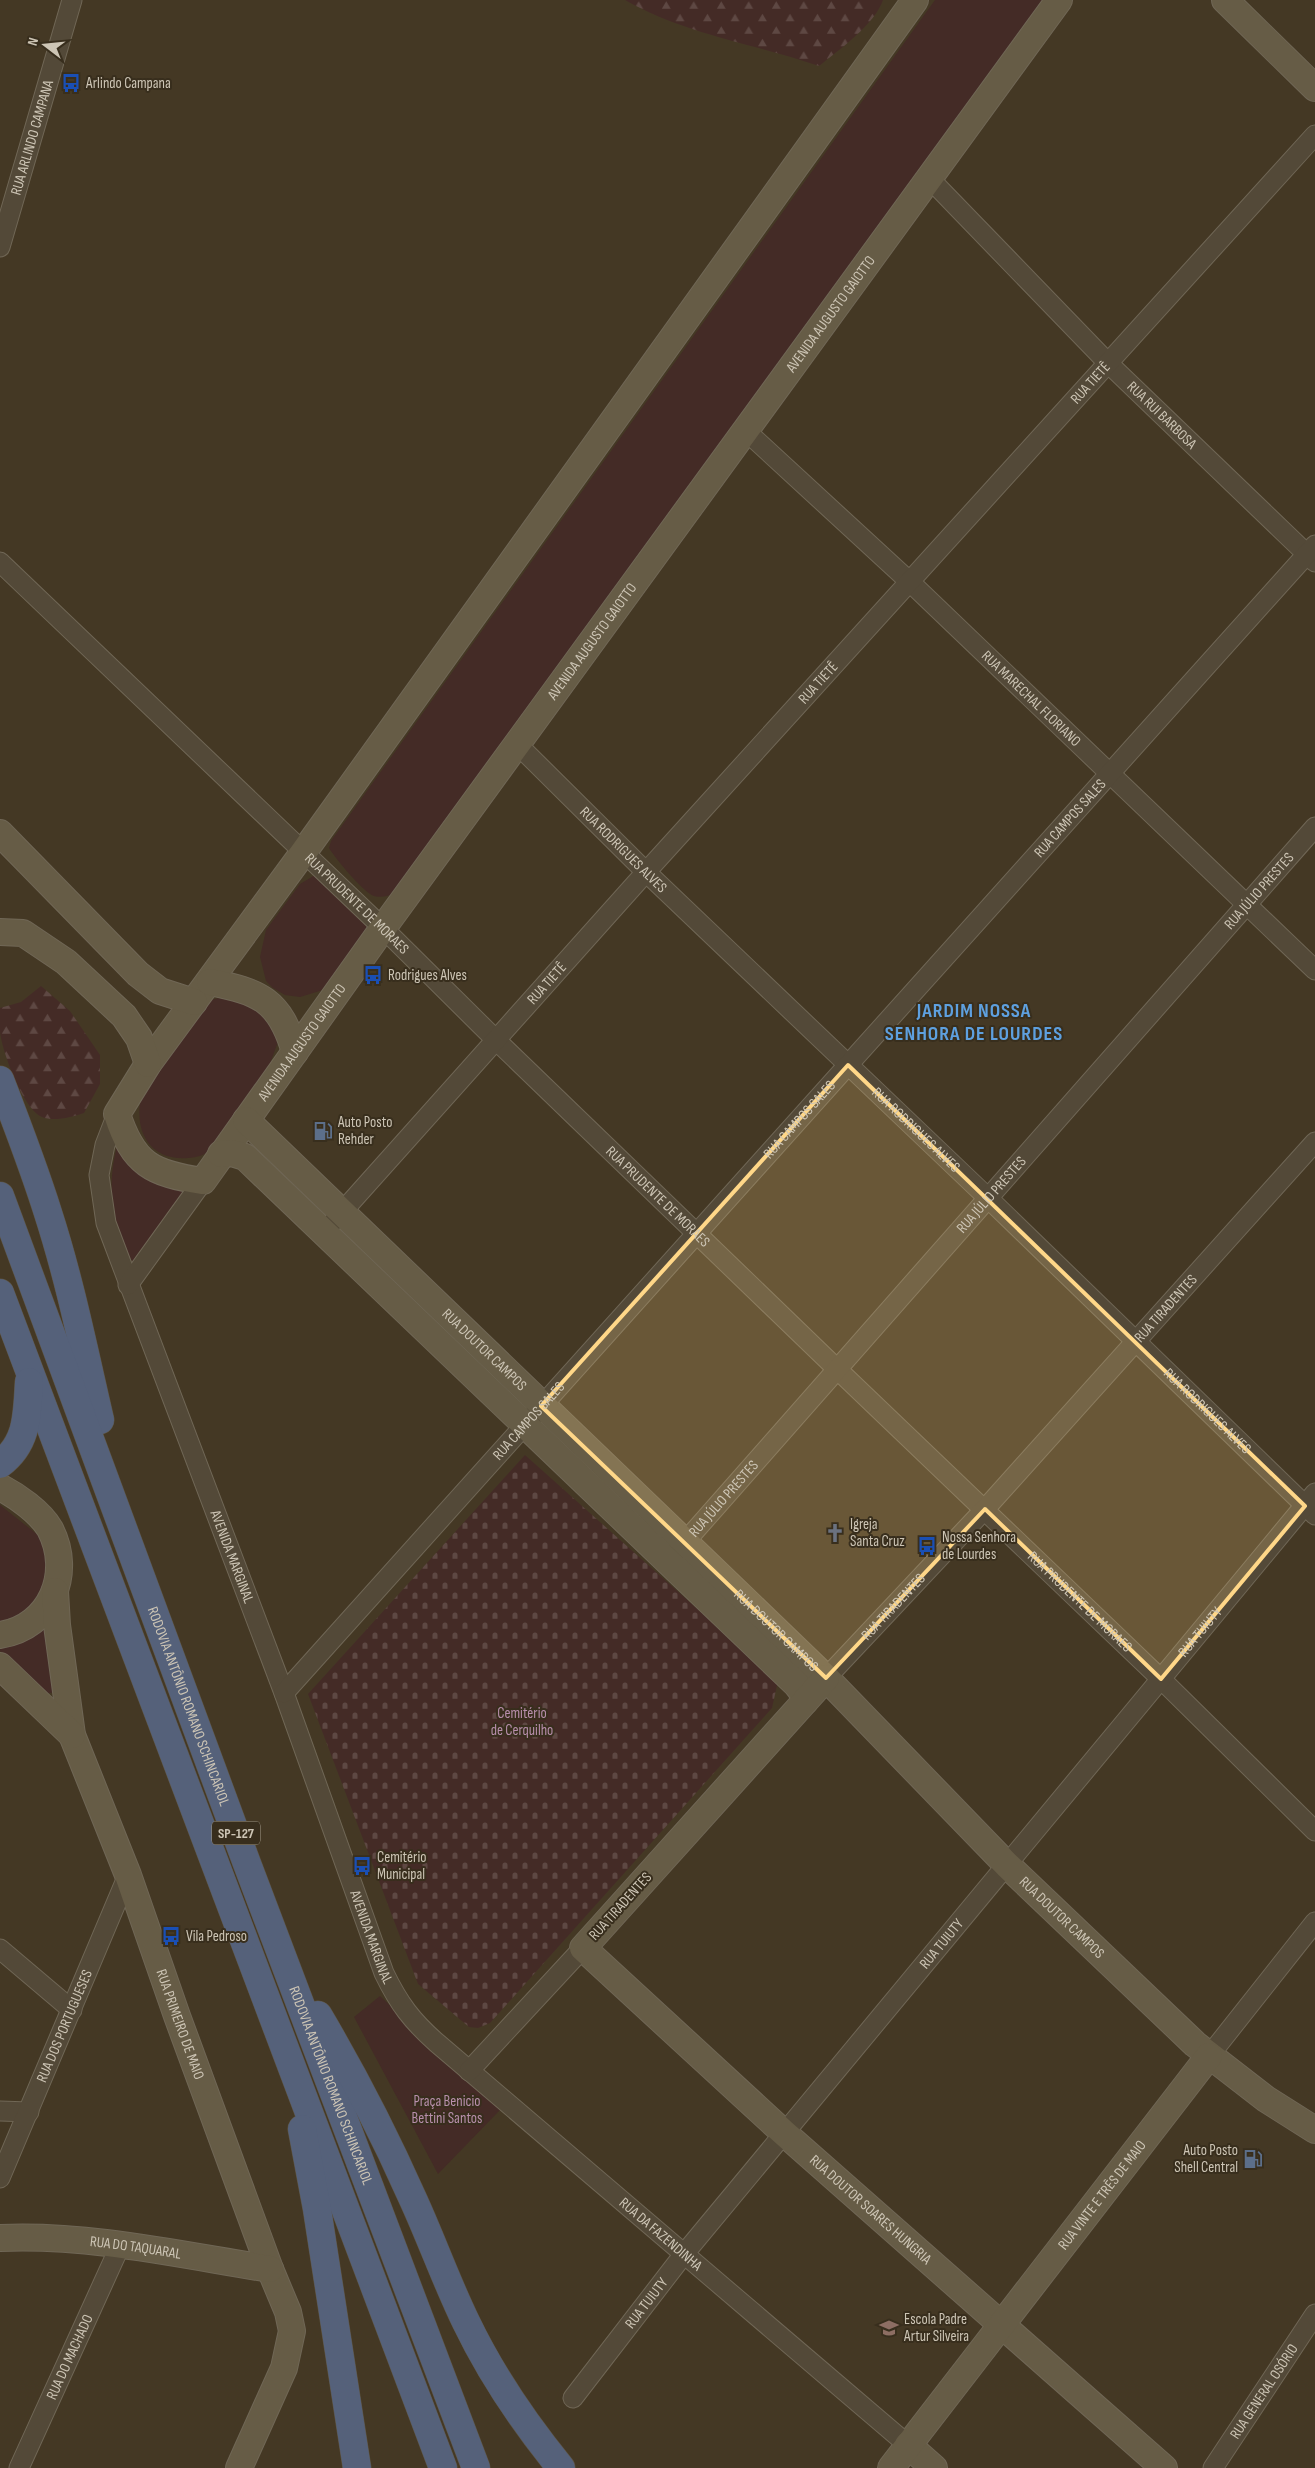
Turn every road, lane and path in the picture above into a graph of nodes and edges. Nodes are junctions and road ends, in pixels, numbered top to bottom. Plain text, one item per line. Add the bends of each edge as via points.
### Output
1 (72, 0) edge
2 (915, 0) edge
3 (1059, 0) edge
4 (1225, 0) edge
5 (1315, 88) edge
6 (1315, 135) edge
7 (930, 179) junction
8 (0, 247) edge
9 (1108, 363) junction
10 (746, 431) junction
11 (1312, 554) edge
12 (0, 562) edge
13 (910, 582) junction
14 (517, 744) junction
15 (1109, 774) junction
16 (1315, 828) edge
17 (0, 833) edge
18 (303, 853) junction
19 (646, 872) junction
20 (1248, 905) junction
21 (383, 928) junction
22 (0, 932) edge
23 (1315, 970) edge
24 (210, 982) junction
25 (194, 1002) junction
26 (496, 1040) junction
27 (295, 1052) junction
28 (148, 1064) junction
29 (848, 1065) junction
30 (0, 1080) edge
31 (117, 1114) junction
32 (246, 1120) junction
33 (1315, 1142) edge
34 (221, 1154) junction
35 (202, 1180) junction
36 (0, 1196) edge
37 (988, 1198) junction
38 (342, 1212) junction
39 (323, 1233) junction
40 (697, 1233) junction
41 (128, 1285) junction
42 (0, 1293) edge
43 (1136, 1341) junction
44 (837, 1369) junction
45 (30, 1374) junction
46 (533, 1416) junction
47 (0, 1464) edge
48 (0, 1487) edge
49 (1312, 1505) edge
50 (985, 1509) junction
51 (122, 1522) junction
52 (676, 1552) junction
53 (56, 1591) junction
54 (0, 1635) edge
55 (0, 1666) edge
56 (826, 1678) junction
57 (1161, 1679) junction
58 (284, 1693) junction
59 (805, 1701) junction
60 (72, 1735) junction
61 (1315, 1831) edge
62 (1007, 1865) junction
63 (128, 1875) junction
64 (1315, 1922) edge
65 (0, 1948) edge
66 (583, 1948) junction
67 (283, 1958) junction
68 (395, 1996) joint
69 (72, 2010) junction
70 (275, 2024) junction
71 (1209, 2056) junction
72 (469, 2071) junction
73 (0, 2112) edge
74 (29, 2112) junction
75 (1315, 2130) edge
76 (784, 2133) junction
77 (0, 2178) edge
78 (0, 2238) edge
79 (120, 2246) junction
80 (684, 2254) junction
81 (270, 2270) junction
82 (1315, 2314) edge
83 (1002, 2324) junction
84 (573, 2398) dead end
85 (908, 2445) junction
86 (19, 2468) edge
87 (238, 2468) edge
88 (357, 2468) edge
89 (443, 2468) edge
90 (476, 2468) edge
91 (561, 2468) edge
92 (891, 2468) edge
93 (934, 2468) edge
94 (1164, 2468) edge
95 (1213, 2468) edge

1 - 8 street, RUA ARLINDO CAMPANA
2 - 18 street
3 - 7 street, AVENIDA AUGUSTO GAIOTTO
4 - 5 street
6 - 9 street, RUA TIETÊ
7 - 9 street, RUA RUI BARBOSA
7 - 10 street, AVENIDA AUGUSTO GAIOTTO
9 - 11 street, RUA RUI BARBOSA
9 - 13 street, RUA TIETÊ
10 - 13 street, RUA MARECHAL FLORIANO
10 - 14 street, AVENIDA AUGUSTO GAIOTTO
11 - 15 street, RUA CAMPOS SALES
12 - 18 street, RUA PRUDENTE DE MORAES
13 - 15 street, RUA MARECHAL FLORIANO
13 - 19 street, RUA TIETÊ
14 - 19 street, RUA RODRIGUES ALVES
14 - 21 street, AVENIDA AUGUSTO GAIOTTO
15 - 20 street, RUA MARECHAL FLORIANO
15 - 29 street, RUA CAMPOS SALES
16 - 20 street, RUA JÚLIO PRESTES
17 - 25 street via 138,974 160,991
18 - 21 street, RUA PRUDENTE DE MORAES
18 - 24 street
19 - 26 street, RUA TIETÊ
19 - 29 street, RUA RODRIGUES ALVES
20 - 23 street, RUA MARECHAL FLORIANO
20 - 37 street, RUA JÚLIO PRESTES
21 - 26 street, RUA PRUDENTE DE MORAES
21 - 27 street, AVENIDA AUGUSTO GAIOTTO
22 - 28 street via 23,934 66,962 124,1016 139,1038
24 - 25 street
24 - 27 street via 246,990 267,1002 288,1027
25 - 28 street
26 - 38 street, RUA TIETÊ
26 - 40 street, RUA PRUDENTE DE MORAES
27 - 32 street, AVENIDA AUGUSTO GAIOTTO
28 - 31 street
29 - 37 street, RUA RODRIGUES ALVES
29 - 40 street, RUA CAMPOS SALES
30 - 51 highway via 49,1214 74,1303
31 - 35 street via 124,1135 147,1164 166,1175
31 - 41 street, AVENIDA MARGINAL via 105,1145 99,1176 106,1223
32 - 34 street, AVENIDA AUGUSTO GAIOTTO
32 - 38 street, RUA DOUTOR CAMPOS
33 - 43 street, RUA TIRADENTES
34 - 35 street, AVENIDA AUGUSTO GAIOTTO
34 - 39 street, RUA DOUTOR CAMPOS via 245,1157
35 - 41 street, AVENIDA AUGUSTO GAIOTTO
36 - 51 highway, RODOVIA ANTÔNIO ROMANO SCHINCARIOL / SP-127
37 - 43 street, RUA RODRIGUES ALVES
37 - 44 street, RUA JÚLIO PRESTES
38 - 39 street, RUA TIETÊ
38 - 46 street, RUA DOUTOR CAMPOS
39 - 46 street, RUA DOUTOR CAMPOS
40 - 44 street, RUA PRUDENTE DE MORAES
40 - 46 street, RUA CAMPOS SALES
41 - 58 street, AVENIDA MARGINAL
42 - 45 highway, RODOVIA ANTÔNIO ROMANO SCHINCARIOL / SP-127
43 - 49 street, RUA RODRIGUES ALVES
43 - 50 street, RUA TIRADENTES
44 - 50 street, RUA PRUDENTE DE MORAES
44 - 52 street, RUA JÚLIO PRESTES
45 - 47 highway via 26,1428 17,1448
45 - 70 highway, RODOVIA ANTÔNIO ROMANO SCHINCARIOL / SP-127
46 - 52 street, RUA DOUTOR CAMPOS
46 - 58 street, RUA CAMPOS SALES
48 - 53 street, RUA PRIMEIRO DE MAIO via 40,1515 49,1528 58,1558
49 - 57 street, RUA TUIUTY
50 - 56 street, RUA TIRADENTES
50 - 57 street, RUA PRUDENTE DE MORAES
51 - 67 highway, RODOVIA ANTÔNIO ROMANO SCHINCARIOL / SP-127
52 - 56 street, RUA DOUTOR CAMPOS
52 - 59 street, RUA DOUTOR CAMPOS via 797,1685
53 - 54 street via 38,1618 21,1629
53 - 60 street, RUA PRIMEIRO DE MAIO via 57,1625
55 - 60 street, RUA PRIMEIRO DE MAIO
56 - 59 street, RUA TIRADENTES
56 - 62 street, RUA DOUTOR CAMPOS
57 - 61 street, RUA PRUDENTE DE MORAES
57 - 62 street, RUA TUIUTY
58 - 68 street, AVENIDA MARGINAL
59 - 66 street, RUA TIRADENTES
60 - 63 street, RUA PRIMEIRO DE MAIO
62 - 71 street, RUA DOUTOR CAMPOS
62 - 76 street, RUA TUIUTY
63 - 69 street, RUA DOS PORTUGUESES
63 - 81 street, RUA PRIMEIRO DE MAIO
64 - 71 street, RUA VINTE E TRÊS DE MAIO
65 - 69 street
66 - 72 street, RUA TIRADENTES
66 - 76 street, RUA DOUTOR SOARES HUNGRIA
67 - 90 highway, RODOVIA ANTÔNIO ROMANO SCHINCARIOL / SP-127
67 - 91 highway via 354,2076 412,2196 470,2330 537,2438
68 - 72 street, RUA DA FAZENDINHA via 414,2023
69 - 74 street, RUA DOS PORTUGUESES
70 - 88 highway via 301,2124 317,2209
70 - 89 highway, RODOVIA ANTÔNIO ROMANO SCHINCARIOL / SP-127
71 - 75 street, RUA DOUTOR CAMPOS
71 - 83 street, RUA VINTE E TRÊS DE MAIO
72 - 80 street, RUA DA FAZENDINHA
73 - 74 street
74 - 77 street, RUA DOS PORTUGUESES
76 - 80 street, RUA TUIUTY
76 - 83 street, RUA DOUTOR SOARES HUNGRIA
78 - 79 street, RUA DO TAQUARAL via 40,2236
79 - 81 street, RUA DO TAQUARAL
79 - 86 street, RUA DO MACHADO
80 - 84 street, RUA TUIUTY
80 - 85 street, RUA DA FAZENDINHA
81 - 87 street, RUA PRIMEIRO DE MAIO via 288,2312 292,2331 284,2368
82 - 95 street, RUA GENERAL OSÓRIO
83 - 85 street, RUA VINTE E TRÊS DE MAIO
83 - 94 street, RUA DOUTOR SOARES HUNGRIA
85 - 92 street, RUA VINTE E TRÊS DE MAIO
85 - 93 street, RUA DA FAZENDINHA

